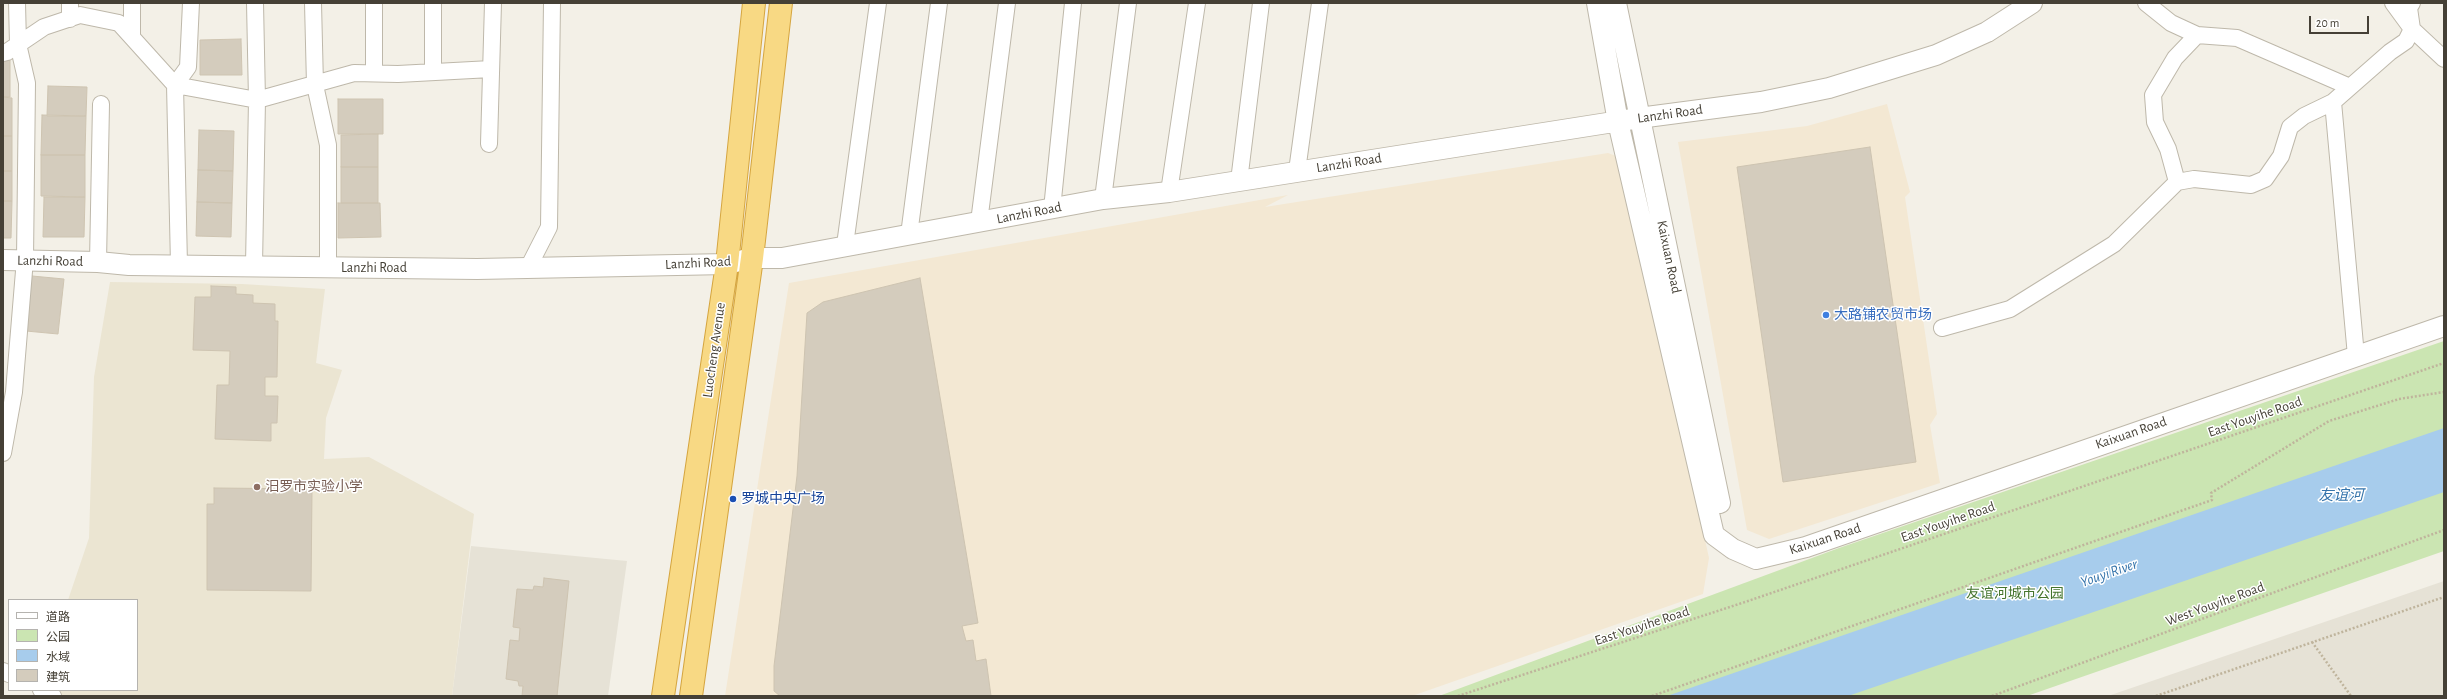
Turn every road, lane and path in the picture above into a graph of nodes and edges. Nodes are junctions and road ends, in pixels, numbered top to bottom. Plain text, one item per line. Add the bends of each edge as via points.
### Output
1 (16, 3) edge
2 (132, 3) edge
3 (191, 3) edge
4 (255, 3) edge
5 (313, 3) edge
6 (374, 3) edge
7 (433, 3) edge
8 (493, 3) edge
9 (552, 3) edge
10 (754, 3) edge
11 (781, 3) edge
12 (878, 3) edge
13 (939, 3) edge
14 (1007, 3) edge
15 (1073, 3) edge
16 (1128, 3) edge
17 (1197, 3) edge
18 (1261, 3) edge
19 (1320, 3) edge
20 (1597, 3) edge
21 (1616, 3) edge
22 (2032, 3) edge
23 (2146, 3) edge
24 (2393, 3) edge
25 (2412, 3) edge
26 (70, 11) edge
27 (2412, 29) junction
28 (132, 35) junction
29 (2197, 35) junction
30 (18, 44) junction
31 (3, 53) edge
32 (2444, 59) edge
33 (492, 69) junction
34 (433, 70) junction
35 (374, 72) junction
36 (175, 85) junction
37 (315, 85) junction
38 (2350, 87) junction
39 (257, 100) junction
40 (2333, 102) junction
41 (102, 104) dead end
42 (1639, 118) junction
43 (1618, 122) junction
44 (489, 144) dead end
45 (1297, 171) junction
46 (1239, 180) junction
47 (2177, 182) junction
48 (1170, 192) junction
49 (1103, 199) junction
50 (1052, 209) junction
51 (979, 222) junction
52 (910, 235) junction
53 (845, 245) junction
54 (752, 258) junction
55 (25, 259) junction
56 (3, 260) edge
57 (98, 262) junction
58 (727, 264) junction
59 (179, 265) junction
60 (254, 265) junction
61 (328, 268) junction
62 (528, 268) junction
63 (2444, 326) edge
64 (1942, 328) dead end
65 (2356, 356) junction
66 (2444, 363) edge
67 (2444, 392) edge
68 (3, 453) edge
69 (2444, 530) edge
70 (1733, 549) junction
71 (2444, 597) edge
72 (2312, 642) junction
73 (43, 691) edge
74 (53, 696) edge
75 (663, 696) edge
76 (691, 696) edge
77 (1458, 696) edge
78 (1652, 696) edge
79 (1992, 696) edge
80 (2156, 696) edge
81 (2350, 696) edge

1 - 30 street
2 - 28 street
3 - 36 street via 188,67
4 - 39 street
5 - 37 street
6 - 35 street
7 - 34 street
8 - 33 street
9 - 62 street via 548,227
10 - 58 highway, Luocheng Avenue
11 - 54 highway, Luocheng Avenue
12 - 53 street
13 - 52 street
14 - 51 street
15 - 50 street
16 - 49 street
17 - 48 street
18 - 46 street
19 - 45 street
20 - 43 street
21 - 42 street, Kaixuan Road
22 - 42 street, Lanzhi Road via 1988,32 1936,55 1829,88 1761,102
23 - 29 street via 2171,23
24 - 27 street
25 - 27 street via 2409,8
26 - 28 street via 119,23
26 - 30 street
27 - 32 street
27 - 38 street via 2406,41
28 - 36 street
29 - 38 street via 2237,38
29 - 47 street via 2175,58 2152,95 2155,122 2168,148
30 - 31 street
30 - 55 street via 27,83
33 - 34 street
33 - 44 street
34 - 35 street via 398,74
35 - 37 street via 354,73
36 - 39 street
36 - 59 street
37 - 39 street
37 - 61 street via 328,145
38 - 40 street
39 - 60 street
40 - 47 street via 2304,116 2290,127 2281,156 2265,179 2251,185 2194,179
40 - 65 street
41 - 57 street
42 - 43 street, Lanzhi Road
42 - 70 street, Kaixuan Road via 1724,521
43 - 45 street, Lanzhi Road
43 - 70 street via 1714,535
45 - 46 street, Lanzhi Road
46 - 48 street, Lanzhi Road
47 - 64 street via 2114,244 2010,309
48 - 49 street, Lanzhi Road
49 - 50 street, Lanzhi Road
50 - 51 street, Lanzhi Road
51 - 52 street, Lanzhi Road
52 - 53 street, Lanzhi Road
53 - 54 street, Lanzhi Road via 782,258
54 - 58 street, Lanzhi Road
54 - 76 highway, Luocheng Avenue
55 - 56 street, Lanzhi Road
55 - 57 street, Lanzhi Road
55 - 68 street via 14,392
57 - 59 street, Lanzhi Road
58 - 62 street, Lanzhi Road
58 - 75 highway, Luocheng Avenue
59 - 60 street, Lanzhi Road
60 - 61 street, Lanzhi Road
61 - 62 street, Lanzhi Road
63 - 65 street, Kaixuan Road
65 - 70 street, Kaixuan Road via 1806,547 1756,559
66 - 77 path, East Youyihe Road via 1763,596
67 - 78 path via 2399,399 2329,421 2211,492 2212,500
69 - 79 path, West Youyihe Road
71 - 72 path
72 - 80 path
72 - 81 path
73 - 74 street

